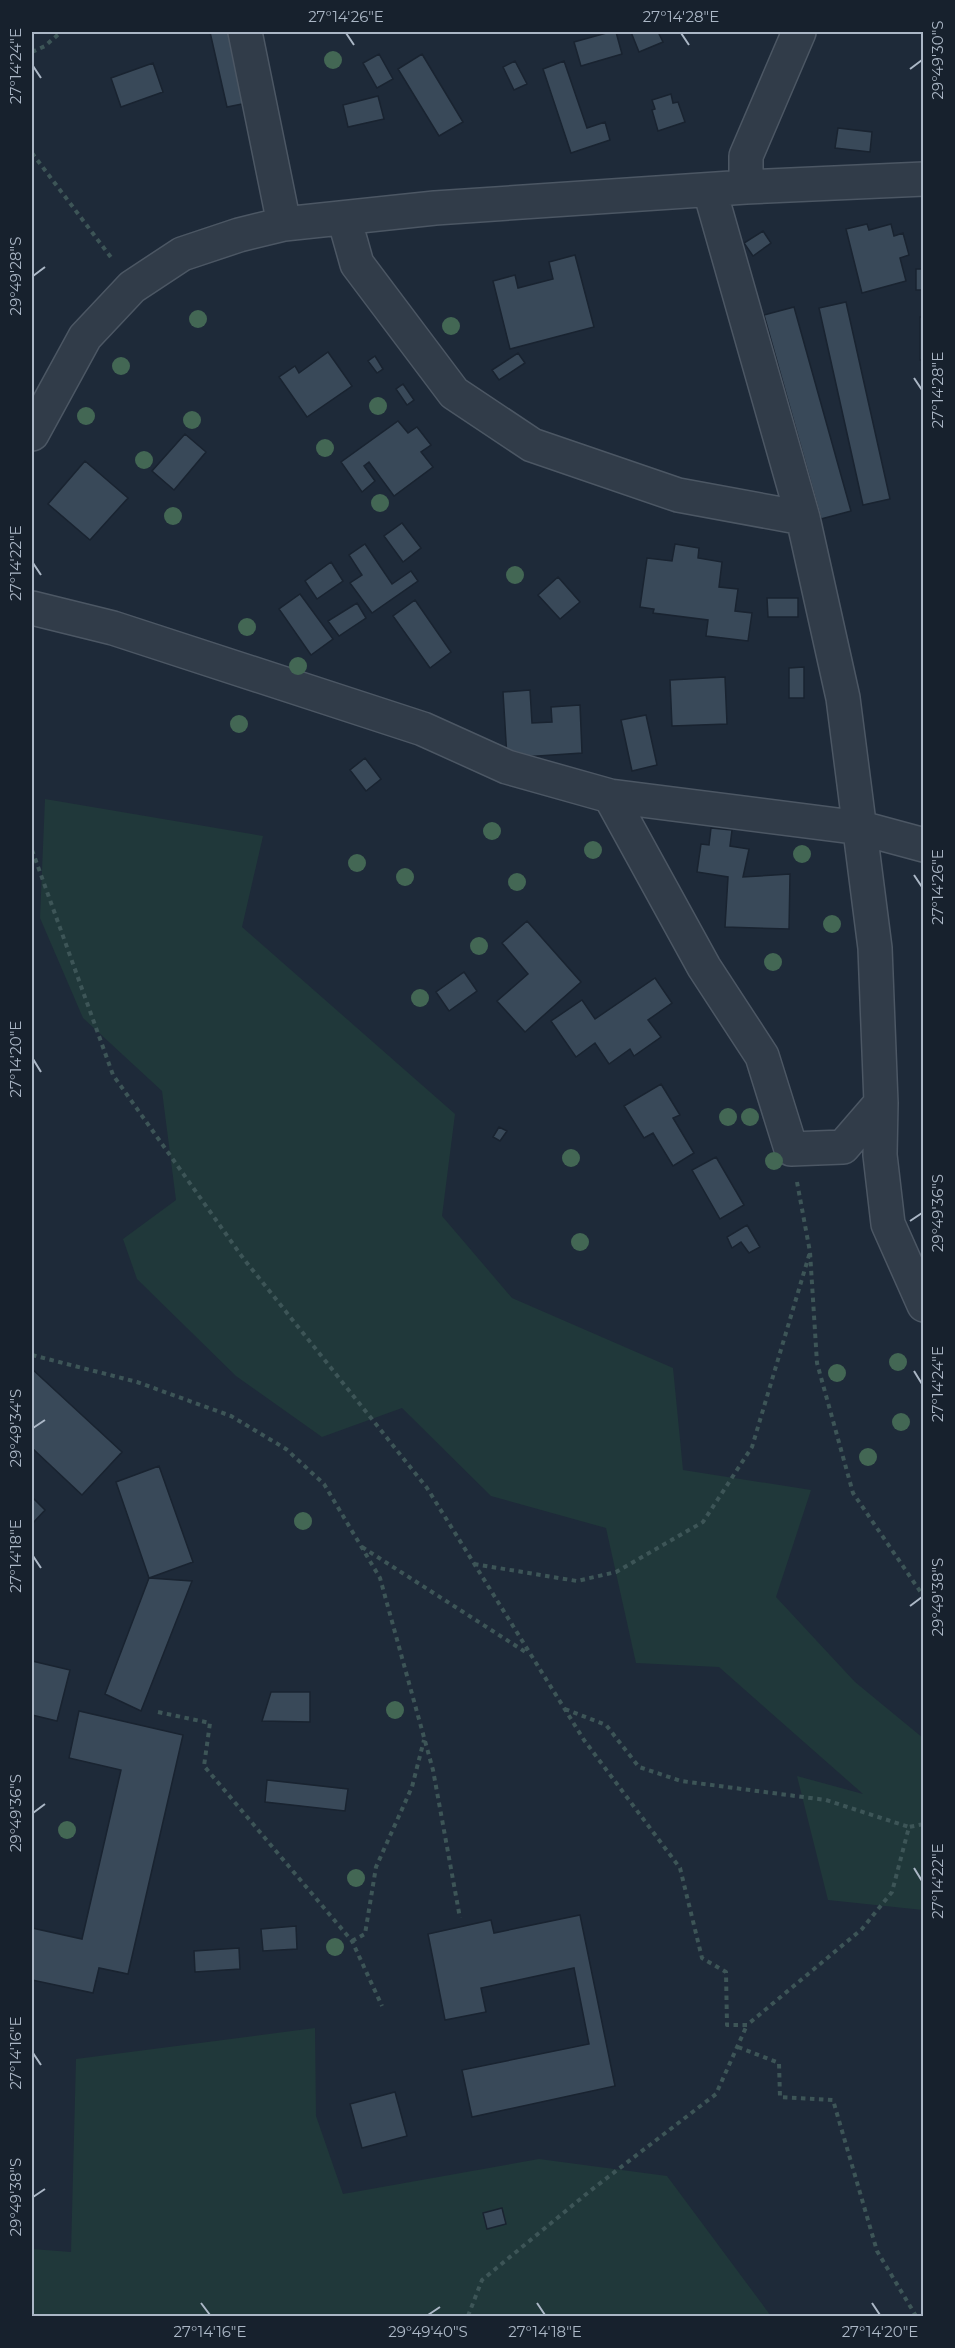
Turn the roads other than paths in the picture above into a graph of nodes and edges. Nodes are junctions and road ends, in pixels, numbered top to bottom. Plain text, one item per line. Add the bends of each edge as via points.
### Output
1 (245, 32) edge
2 (799, 32) edge
3 (924, 179) edge
4 (746, 187) junction
5 (710, 191) junction
6 (344, 218) junction
7 (284, 224) junction
8 (32, 434) edge
9 (804, 518) junction
10 (32, 608) edge
11 (610, 795) junction
12 (861, 828) junction
13 (924, 844) edge
14 (881, 1103) junction
15 (924, 1305) edge

1 - 7 street
2 - 4 street via 746,156
3 - 4 street
4 - 5 street
5 - 6 street via 435,208
5 - 9 street
6 - 7 street
6 - 9 street via 357,264 454,393 532,445 678,495
7 - 8 street via 182,254 132,287 85,337
9 - 12 street via 843,698
10 - 11 street via 113,628 423,729 507,767
11 - 12 street
11 - 14 street via 704,967 762,1056 791,1149 843,1147
12 - 13 street
12 - 14 street via 875,948
14 - 15 street via 880,1155 888,1224

